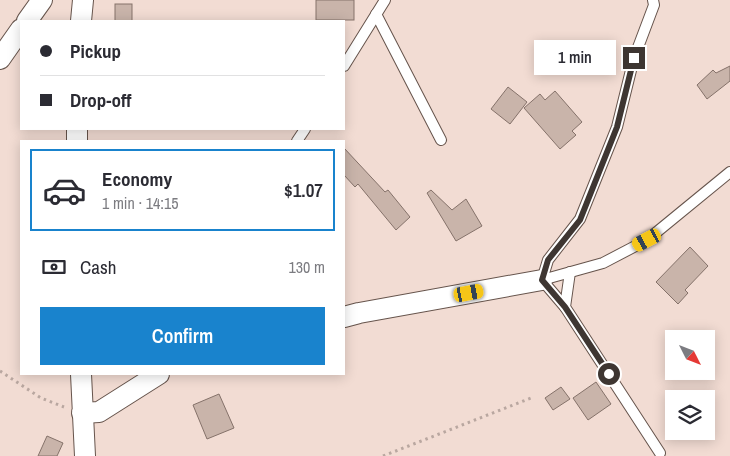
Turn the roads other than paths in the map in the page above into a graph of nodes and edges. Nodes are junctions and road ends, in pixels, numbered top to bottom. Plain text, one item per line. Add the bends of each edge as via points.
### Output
1 (42, 0) edge
2 (83, 0) edge
3 (385, 0) edge
4 (652, 0) edge
5 (376, 14) junction
6 (28, 20) edge
7 (81, 20) edge
8 (20, 30) edge
9 (0, 59) edge
10 (345, 64) edge
11 (441, 140) dead end
12 (730, 172) edge
13 (570, 272) junction
14 (542, 280) junction
15 (565, 307) junction
16 (345, 317) edge
17 (81, 375) edge
18 (157, 375) edge
19 (82, 413) junction
20 (660, 453) dead end
21 (85, 456) edge

1 - 6 street
2 - 7 street
3 - 5 lane
4 - 14 lane via 654,5 634,58 617,127 580,220 548,260
5 - 10 lane
5 - 11 lane
8 - 9 street
12 - 13 lane via 647,240 603,263
13 - 14 lane
13 - 15 lane
14 - 15 lane
14 - 16 street
15 - 20 lane
17 - 19 street
18 - 19 street via 99,412
19 - 21 street

